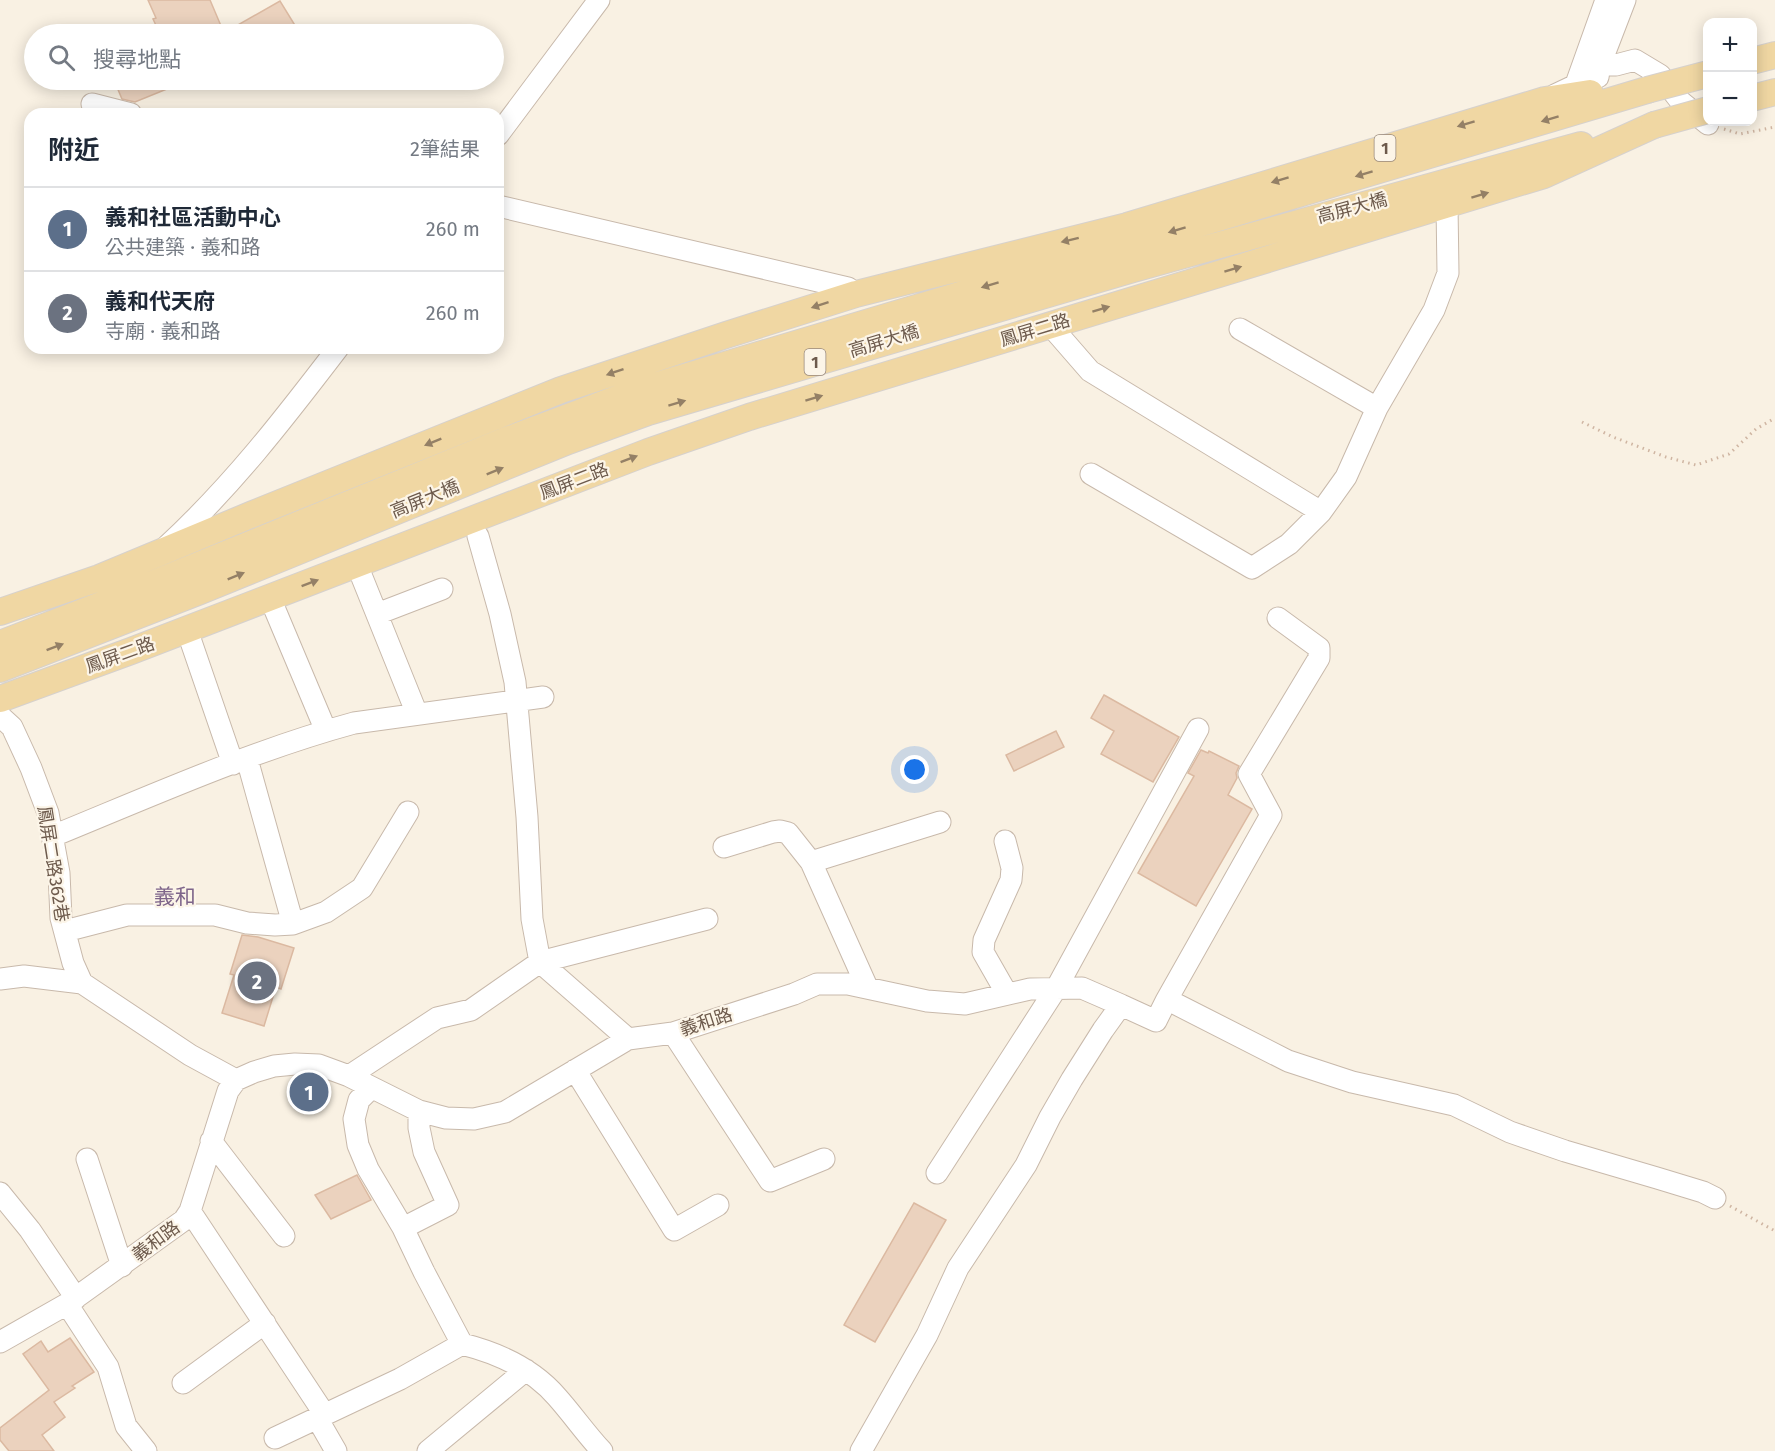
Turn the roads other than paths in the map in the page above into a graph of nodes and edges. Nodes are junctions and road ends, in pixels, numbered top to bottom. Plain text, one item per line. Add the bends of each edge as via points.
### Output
1 (599, 0) edge
2 (1606, 0) edge
3 (1625, 0) edge
4 (1775, 56) edge
5 (1757, 61) edge
6 (1600, 65) junction
7 (1703, 75) edge
8 (1586, 89) junction
9 (1647, 90) junction
10 (1775, 92) edge
11 (1757, 97) edge
12 (1703, 114) edge
13 (1703, 118) edge
14 (1654, 125) junction
15 (504, 127) edge
16 (1447, 205) junction
17 (504, 207) edge
18 (1157, 292) joint
19 (856, 294) junction
20 (1050, 325) junction
21 (1240, 329) dead end
22 (333, 354) edge
23 (1377, 408) junction
24 (1091, 474) dead end
25 (1321, 512) junction
26 (478, 536) dead end
27 (161, 552) junction
28 (357, 565) junction
29 (442, 590) dead end
30 (270, 598) junction
31 (0, 612) edge
32 (377, 614) junction
33 (1278, 618) dead end
34 (187, 630) junction
35 (0, 644) edge
36 (0, 669) edge
37 (543, 697) dead end
38 (0, 699) edge
39 (517, 699) junction
40 (417, 714) junction
41 (0, 716) edge
42 (1198, 729) dead end
43 (326, 731) junction
44 (240, 761) junction
45 (408, 812) dead end
46 (940, 822) dead end
47 (52, 836) junction
48 (1005, 841) dead end
49 (724, 847) dead end
50 (811, 862) junction
51 (707, 919) dead end
52 (293, 924) junction
53 (65, 931) junction
54 (540, 962) junction
55 (0, 979) edge
56 (82, 983) junction
57 (867, 987) junction
58 (1057, 987) junction
59 (1007, 994) junction
60 (1166, 1001) junction
61 (1121, 1005) junction
62 (672, 1033) junction
63 (628, 1039) junction
64 (575, 1070) junction
65 (349, 1077) junction
66 (236, 1080) junction
67 (371, 1088) junction
68 (419, 1111) junction
69 (211, 1141) junction
70 (824, 1158) dead end
71 (87, 1159) dead end
72 (937, 1173) dead end
73 (0, 1193) edge
74 (1715, 1198) road end
75 (718, 1205) dead end
76 (190, 1211) junction
77 (404, 1228) junction
78 (284, 1236) dead end
79 (122, 1266) junction
80 (71, 1301) junction
81 (266, 1323) junction
82 (0, 1342) edge
83 (462, 1344) junction
84 (526, 1370) junction
85 (183, 1383) dead end
86 (321, 1417) junction
87 (275, 1438) dead end
88 (146, 1451) edge
89 (336, 1451) edge
90 (428, 1451) edge
91 (602, 1451) edge
92 (861, 1451) edge

1 - 15 street
2 - 8 street
3 - 6 street
4 - 5 main road
6 - 8 street
6 - 12 street via 1635,60 1660,75 1681,102
7 - 9 main road, 高屏大橋 / 1, bridge
8 - 9 main road, 高屏大橋 / 1
8 -> 19 main road, 高屏大橋 / 1 via 1126,226
9 -> 35 main road, 高屏大橋 / 1 via 638,391
10 - 11 main road
13 - 14 main road, 高屏大橋 / 1, bridge
16 -> 14 main road, 高屏大橋 / 1 via 1544,175
36 -> 14 main road, 高屏大橋 / 1 via 648,411 1133,269
18 -> 16 main road, 高屏大橋 / 1
16 - 23 street via 1448,273 1434,310
17 - 19 street via 848,288
20 -> 18 main road, 鳳屏二路 / 1
19 -> 27 main road, 1 via 561,390
20 - 25 street via 1090,371
28 -> 20 main road, 鳳屏二路 / 1 via 670,444
21 - 23 street
22 - 27 street via 230,483
23 - 25 street via 1346,477
24 - 25 street via 1252,568 1289,544
26 - 39 street via 500,614
27 - 31 main road, 1
30 -> 28 main road, 鳳屏二路 / 1
28 - 32 street
29 - 32 street
30 - 34 main road, 鳳屏二路 / 1
30 - 43 street
32 - 40 street
33 - 60 street via 1319,648 1319,658 1249,774 1270,815
34 - 38 main road, 鳳屏二路 / 1
34 - 44 street
37 - 39 street
39 - 40 street
39 - 54 street via 532,919
40 - 43 street
41 - 47 street, 鳳屏二路362巷 via 12,727 31,768
42 - 58 street
43 - 44 street
44 - 47 street
44 - 52 street
45 - 52 street via 362,888 326,912
46 - 50 street
47 - 53 street, 鳳屏二路362巷
48 - 59 street via 1011,880 984,940 983,952
49 - 50 street via 780,831 789,833
50 - 57 street
51 - 54 street
52 - 53 street via 274,926 215,915 127,915
53 - 56 street, 鳳屏二路362巷
54 - 63 street
54 - 65 street via 471,1010 437,1018
55 - 56 street via 24,976
56 - 66 street via 190,1055
57 - 59 street, 義和路 via 927,1001 965,1004
57 - 62 street, 義和路 via 817,984
58 - 59 street, 義和路
58 - 61 street, 義和路 via 1082,988
58 - 72 street
60 - 61 street, 義和路 via 1156,1021
60 - 74 street via 1288,1060 1352,1082 1454,1105 1554,1148
61 - 92 street via 1079,1068 1026,1165 958,1268 927,1335
62 - 63 street, 義和路
62 - 70 street via 770,1181
63 - 64 street, 義和路
64 - 68 street, 義和路 via 505,1112 474,1119 446,1118
64 - 75 street via 674,1230
65 - 66 street, 義和路 via 319,1065 295,1064 274,1066
65 - 67 street, 義和路
66 - 69 street, 義和路 via 228,1091
67 - 68 street, 義和路
67 - 77 street via 360,1100 354,1119 358,1146
68 - 77 street via 423,1152 448,1205
69 - 76 street, 義和路
69 - 78 street
71 - 79 street
73 - 80 street via 30,1230
76 - 79 street, 義和路 via 184,1220
76 - 81 street
77 - 83 street
79 - 80 street, 義和路
80 - 82 street, 義和路
80 - 88 street via 108,1367 126,1426
81 - 85 street
81 - 86 street
83 - 84 street via 501,1356
83 - 86 street
84 - 90 street
84 - 91 street via 556,1396
86 - 87 street
86 - 89 street

